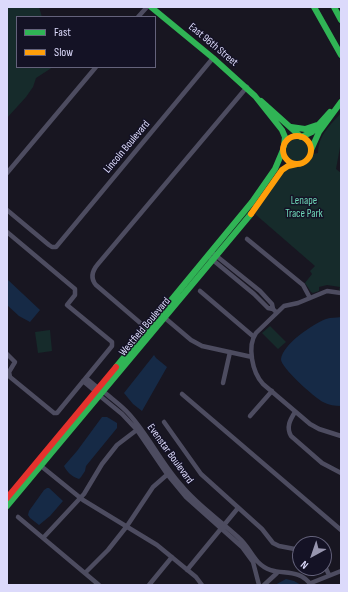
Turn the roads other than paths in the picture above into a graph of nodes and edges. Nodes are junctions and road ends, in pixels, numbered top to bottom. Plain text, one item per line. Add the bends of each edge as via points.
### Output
1 (146, 7) edge
2 (151, 7) edge
3 (314, 7) edge
4 (334, 7) edge
5 (139, 16) edge
6 (341, 20) edge
7 (341, 55) edge
8 (213, 58) junction
9 (95, 68) edge
10 (247, 87) junction
11 (259, 100) junction
12 (340, 104) edge
13 (320, 123) junction
14 (288, 126) junction
15 (301, 136) junction
16 (283, 148) junction
17 (311, 150) junction
18 (297, 164) junction
19 (7, 173) edge
20 (7, 210) edge
21 (7, 232) edge
22 (247, 238) dead end
23 (212, 256) junction
24 (200, 291) dead end
25 (341, 293) edge
26 (310, 298) junction
27 (275, 311) junction
28 (165, 318) junction
29 (147, 329) junction
30 (152, 333) junction
31 (254, 337) junction
32 (230, 352) junction
33 (7, 354) edge
34 (252, 356) junction
35 (84, 380) junction
36 (223, 383) dead end
37 (96, 389) junction
38 (272, 392) junction
39 (102, 394) junction
40 (182, 394) dead end
41 (295, 412) junction
42 (250, 416) dead end
43 (164, 422) dead end
44 (138, 429) junction
45 (341, 436) edge
46 (42, 466) junction
47 (169, 473) junction
48 (341, 473) edge
49 (7, 498) edge
50 (80, 498) junction
51 (7, 506) edge
52 (238, 508) junction
53 (18, 517) dead end
54 (127, 526) junction
55 (223, 526) junction
56 (341, 530) edge
57 (44, 538) junction
58 (292, 548) edge
59 (172, 557) junction
60 (187, 570) junction
61 (85, 573) junction
62 (277, 573) junction
63 (327, 576) edge
64 (311, 584) edge
65 (99, 585) edge
66 (149, 585) edge
67 (202, 585) edge
68 (259, 585) edge
69 (264, 585) edge

1 - 5 street
2 - 8 main road, East 96th Street
3 - 7 main road
4 - 6 main road
8 - 10 main road, East 96th Street
8 - 20 street, Lincoln Boulevard via 54,248
9 - 19 street
10 - 11 main road, East 96th Street
10 - 29 street via 93,271 92,277 96,285
11 - 14 main road, East 96th Street
11 - 16 main road, East 96th Street via 283,132
12 - 13 main road
12 - 17 main road via 319,132
13 - 14 main road via 305,129
13 - 15 main road via 310,134
14 - 15 main road, East 96th Street
15 - 16 main road via 290,138
15 - 17 main road via 308,142
16 - 18 main road via 288,160
16 - 23 main road, Westfield Boulevard via 275,169
17 - 18 main road via 306,160
18 - 23 main road, Westfield Boulevard via 282,170 256,208
21 - 35 street via 74,289 75,295 67,305 112,342 112,346
22 - 26 street via 303,285
23 - 27 street via 268,308
23 - 28 main road, Westfield Boulevard
23 - 29 main road, Westfield Boulevard
24 - 31 street
25 - 26 street via 327,291
26 - 27 street
27 - 31 street
28 - 30 main road, Westfield Boulevard
28 - 32 street via 196,343 207,348
29 - 30 street
29 - 37 main road, Westfield Boulevard
30 - 39 main road, Westfield Boulevard
31 - 34 street
32 - 34 street
32 - 36 street
33 - 35 street via 15,362 9,372 10,377 51,412 57,413
34 - 38 street via 258,377
35 - 37 street
37 - 49 main road, Westfield Boulevard
38 - 41 street
38 - 42 street
39 - 44 street, Evenstar Boulevard
39 - 46 main road, Westfield Boulevard
40 - 56 street
41 - 45 street via 318,429
41 - 48 street via 288,424 292,436 322,464
43 - 52 street via 201,474
44 - 47 street, Evenstar Boulevard
44 - 50 street via 117,445
46 - 50 street
46 - 51 main road, Westfield Boulevard
47 - 54 street via 150,490
47 - 55 street, Evenstar Boulevard
50 - 54 street
50 - 57 street
52 - 55 street
52 - 58 street via 262,529 274,544
53 - 57 street
54 - 59 street
54 - 61 street
55 - 60 street
55 - 62 street, Evenstar Boulevard via 243,542 261,565
55 - 68 street, Evenstar Boulevard via 253,561
57 - 61 street
59 - 60 street
59 - 66 street
60 - 67 street
61 - 65 street
62 - 64 street, Evenstar Boulevard via 295,573
62 - 69 street
63 - 64 street

